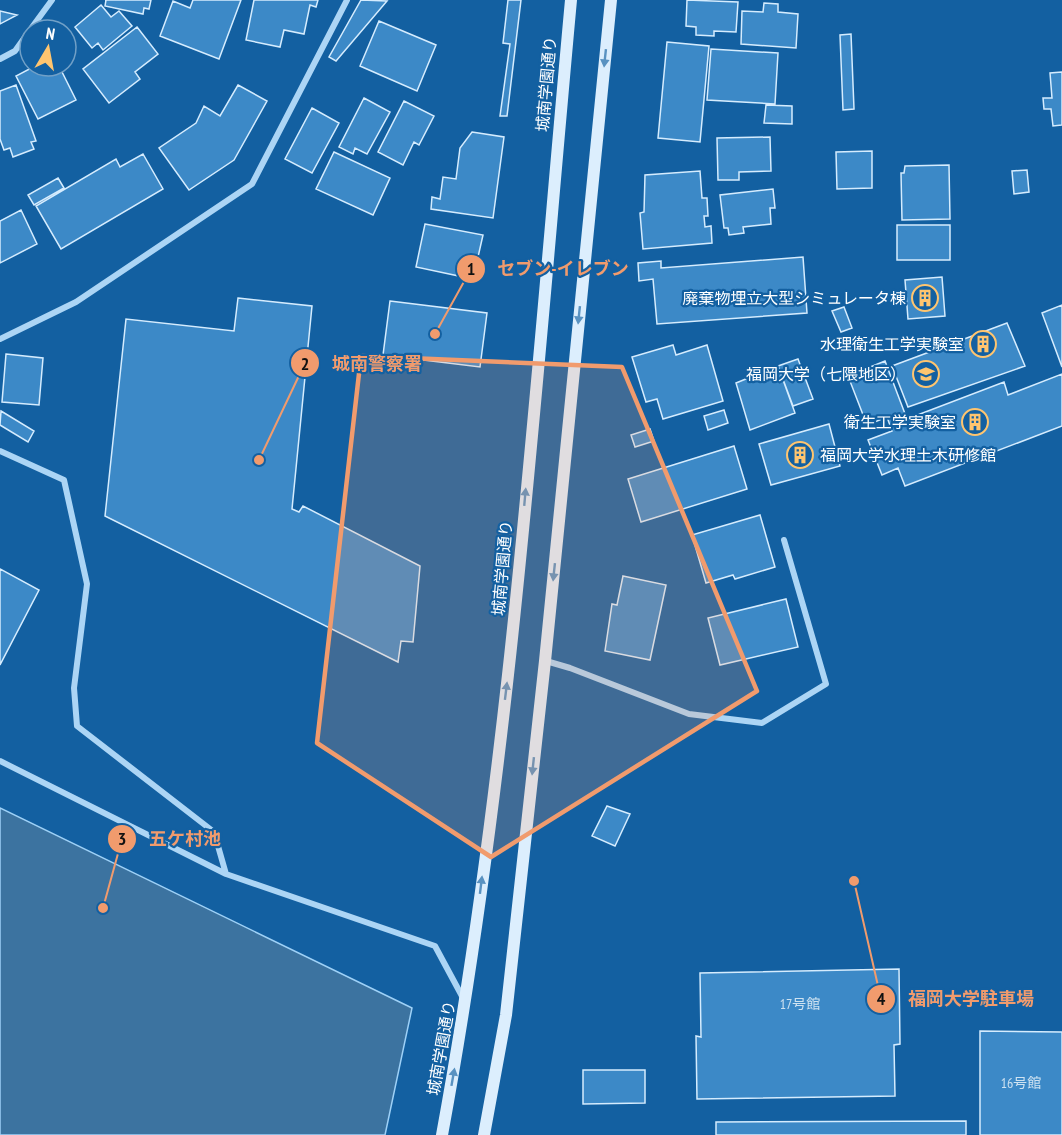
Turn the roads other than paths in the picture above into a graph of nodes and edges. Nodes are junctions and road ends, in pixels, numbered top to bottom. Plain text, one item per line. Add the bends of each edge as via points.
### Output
1 (52, 0) edge
2 (347, 0) edge
3 (571, 0) edge
4 (610, 0) edge
5 (39, 18) edge
6 (18, 47) edge
7 (0, 59) edge
8 (0, 339) edge
9 (0, 451) edge
10 (784, 540) dead end
11 (545, 661) junction
12 (0, 761) edge
13 (226, 874) junction
14 (466, 1004) junction
15 (442, 1135) edge
16 (484, 1135) edge

1 - 5 street
2 - 8 street via 252,184 76,302
14 -> 3 street, 城南学園通り via 511,656
4 -> 11 street
6 - 7 street
9 - 13 street via 64,480 87,584 74,688 77,726 214,832
10 - 11 street via 826,684 762,723 689,714
11 -> 16 street via 506,1015
12 - 13 street
13 - 14 street via 435,946
15 -> 14 street, 城南学園通り

